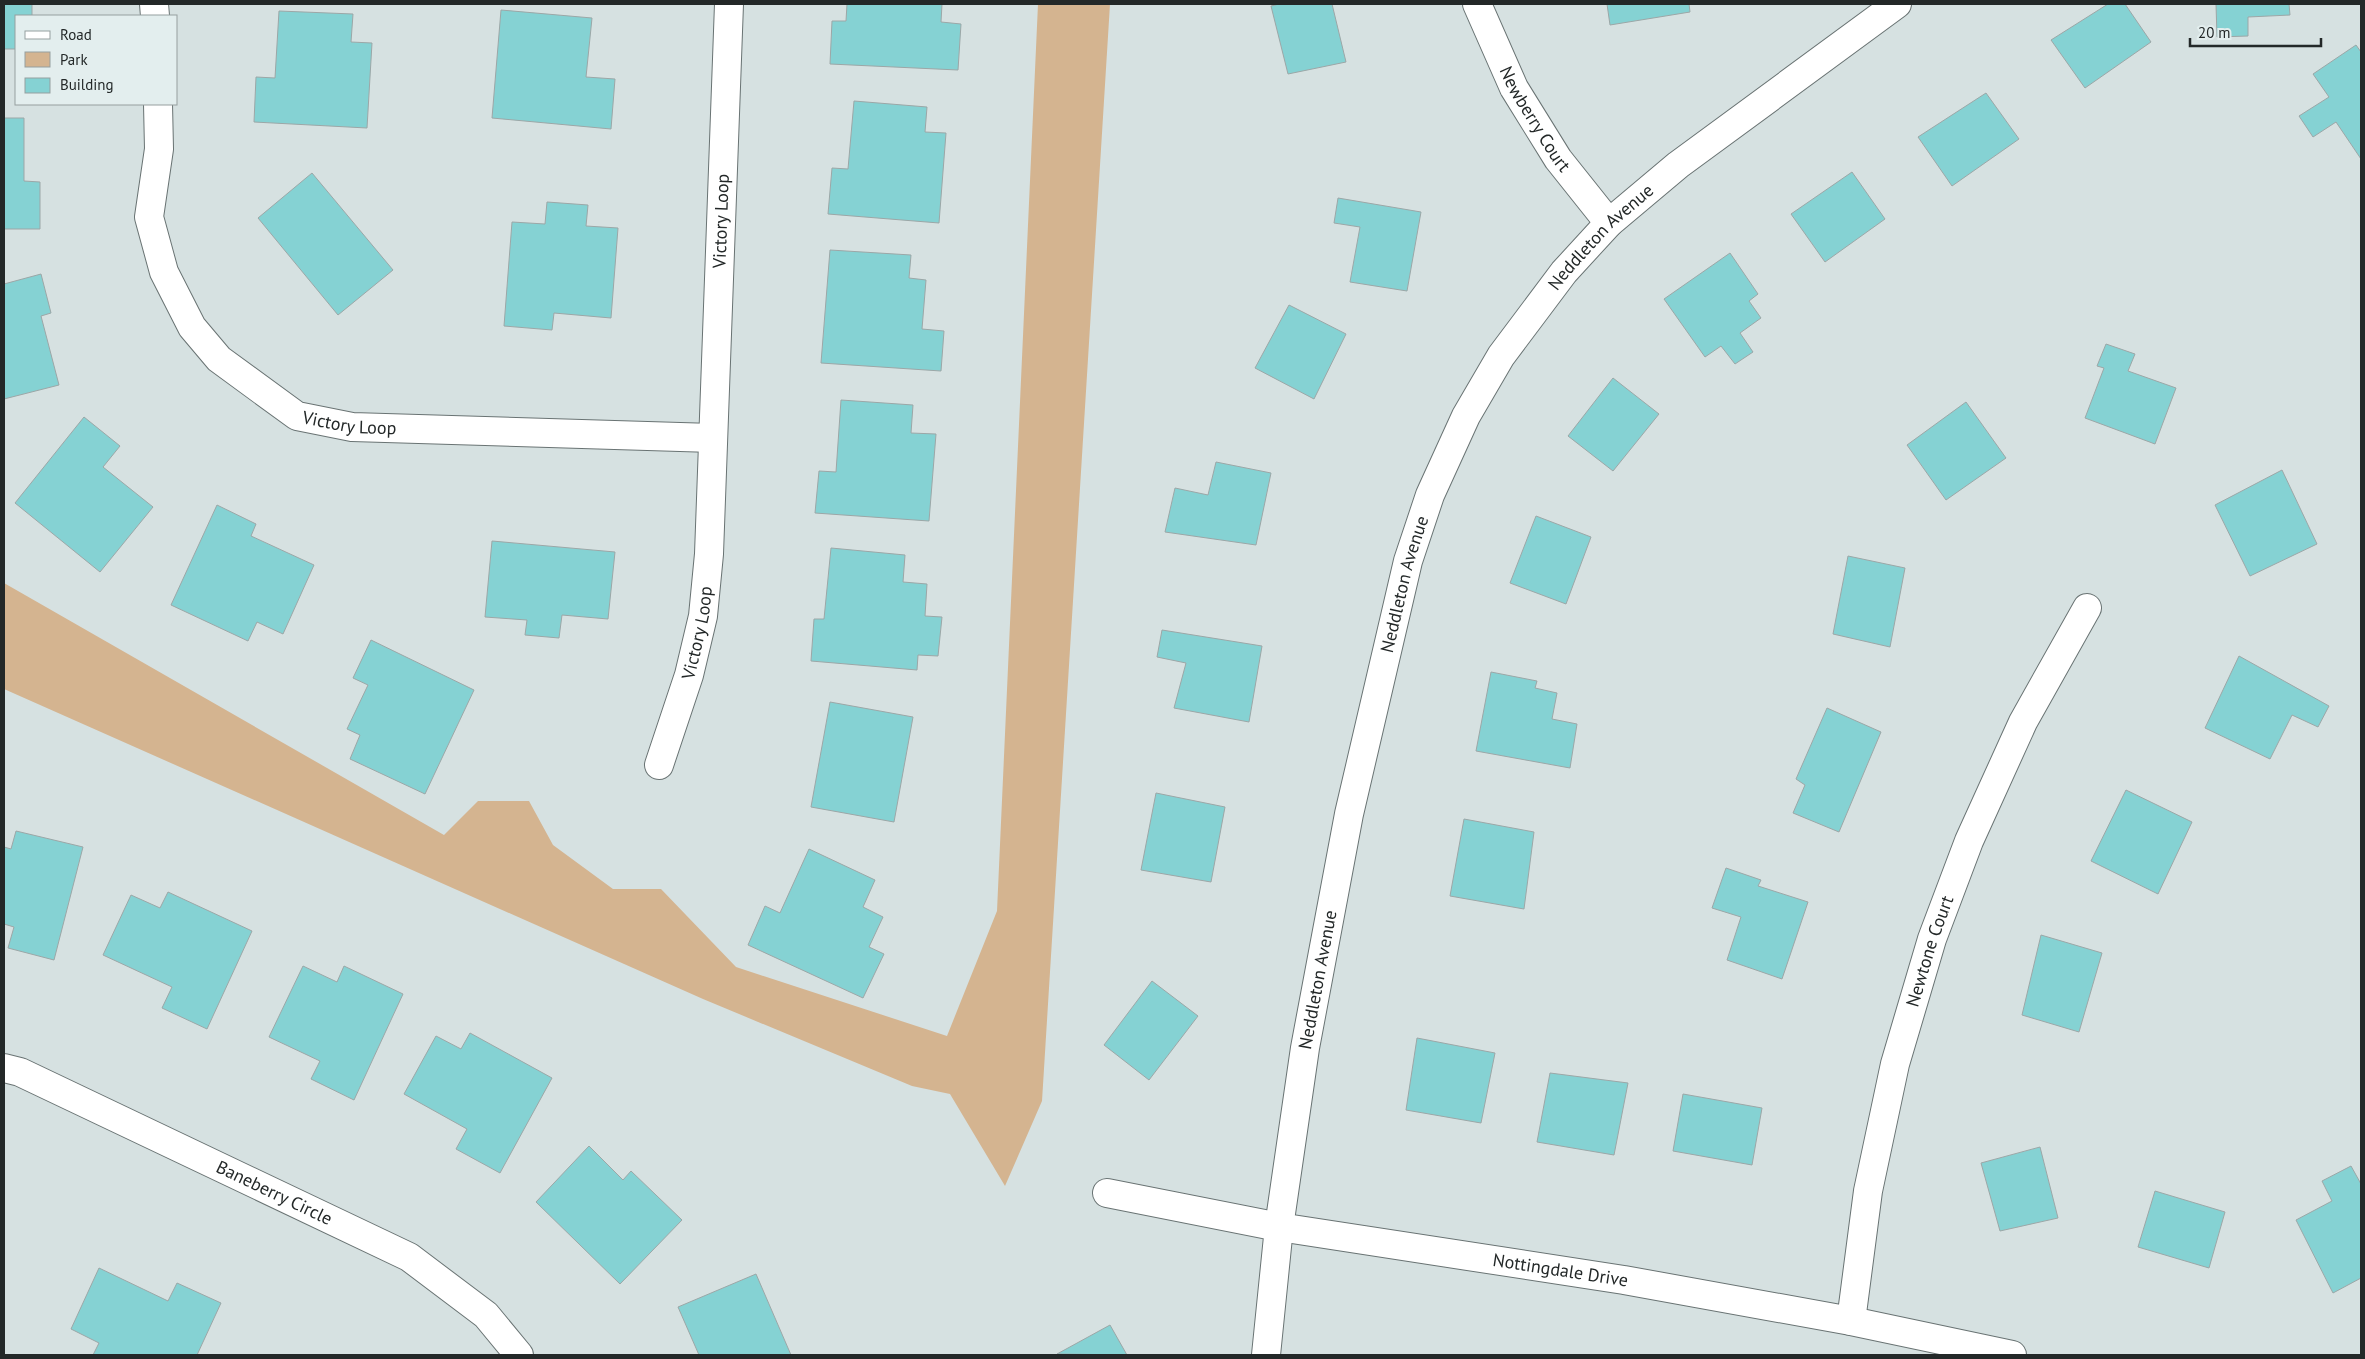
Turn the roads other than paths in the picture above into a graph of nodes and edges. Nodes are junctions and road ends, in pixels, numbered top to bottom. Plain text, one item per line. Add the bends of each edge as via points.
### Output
1 (729, 4) edge
2 (1477, 4) edge
3 (1898, 4) edge
4 (158, 105) edge
5 (1609, 223) junction
6 (713, 438) junction
7 (2087, 608) dead end
8 (659, 765) dead end
9 (4, 1068) edge
10 (1107, 1193) dead end
11 (1279, 1227) junction
12 (1851, 1321) junction
13 (519, 1355) edge
14 (1266, 1355) edge
15 (2012, 1355) edge

1 - 6 street, Victory Loop
2 - 5 street, Newberry Court via 1514,88 1558,159
3 - 5 street, Neddleton Avenue via 1678,164
4 - 6 street, Victory Loop via 159,149 149,217 164,272 192,327 219,359 297,416 352,427
5 - 11 street, Neddleton Avenue via 1564,272 1501,356 1458,433 1430,495 1408,561 1349,814 1305,1048
6 - 8 street, Victory Loop via 703,616 689,675
7 - 12 street, Newtone Court via 2023,722 1969,841 1932,939 1895,1064 1868,1191
9 - 13 street, Baneberry Circle via 29,1076 408,1257 486,1315
10 - 11 street, Nottingdale Drive
11 - 12 street, Nottingdale Drive via 1624,1280
11 - 14 street, Neddleton Avenue
12 - 15 street, Nottingdale Drive

